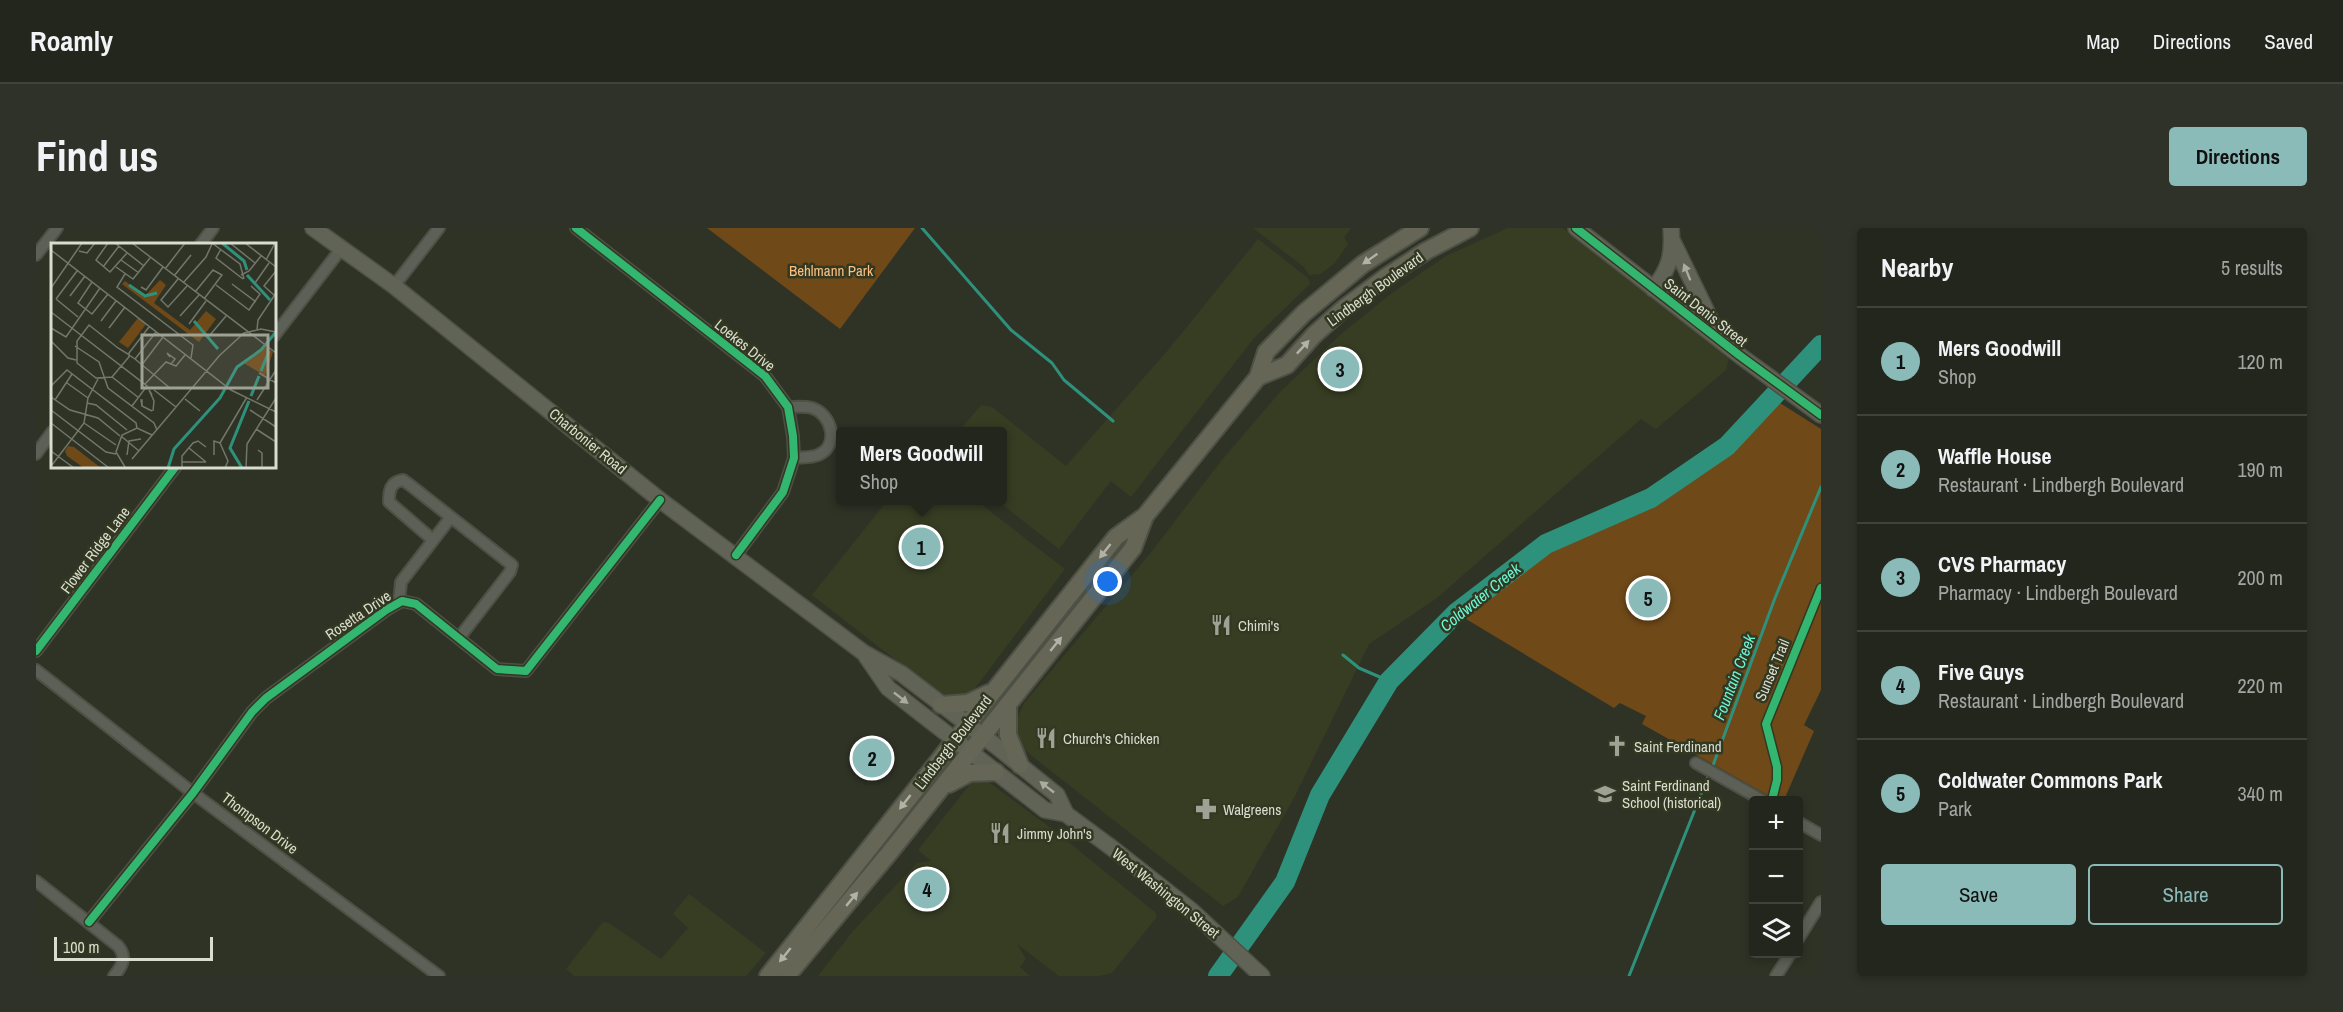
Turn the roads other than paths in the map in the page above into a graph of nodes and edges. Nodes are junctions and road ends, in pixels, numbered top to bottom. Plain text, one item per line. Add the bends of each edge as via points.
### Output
1 (57, 228) edge
2 (213, 228) edge
3 (313, 228) edge
4 (439, 228) edge
5 (576, 228) edge
6 (1419, 228) edge
7 (1470, 228) edge
8 (1576, 228) edge
9 (1671, 234) edge
10 (202, 243) edge
11 (341, 249) junction
12 (36, 255) edge
13 (394, 286) junction
14 (1653, 289) junction
15 (276, 333) edge
16 (1722, 342) junction
17 (1258, 377) junction
18 (788, 407) junction
19 (1821, 415) edge
20 (51, 433) edge
21 (36, 454) edge
22 (794, 458) junction
23 (174, 468) edge
24 (660, 500) junction
25 (1145, 516) junction
26 (451, 517) junction
27 (433, 540) junction
28 (736, 555) junction
29 (399, 602) junction
30 (459, 638) junction
31 (36, 651) edge
32 (864, 653) junction
33 (36, 670) edge
34 (993, 691) junction
35 (1008, 704) junction
36 (941, 705) junction
37 (966, 724) junction
38 (983, 736) junction
39 (954, 740) junction
40 (970, 752) junction
41 (1696, 763) dead end
42 (1020, 765) junction
43 (996, 772) junction
44 (942, 787) junction
45 (193, 793) junction
46 (1753, 796) edge
47 (1066, 814) junction
48 (1803, 825) edge
49 (1821, 835) edge
50 (36, 881) edge
51 (1821, 902) edge
52 (89, 922) junction
53 (1803, 931) edge
54 (1787, 958) edge
55 (1257, 972) edge
56 (114, 976) edge
57 (439, 976) edge
58 (768, 976) edge
59 (787, 976) edge
60 (1776, 976) edge

1 - 12 street
2 - 10 street
3 - 11 main road, Charbonier Road
4 - 13 street
5 - 18 street, Loekes Drive via 765,376
6 -> 17 main road, Lindbergh Boulevard via 1363,264 1304,313 1266,352
17 -> 7 main road, Lindbergh Boulevard via 1287,365 1338,314 1386,277
8 - 14 main road, Saint Denis Street
9 - 14 main road via 1665,276
16 -> 9 main road
11 - 13 main road, Charbonier Road
11 - 15 street
13 - 24 main road, Charbonier Road
14 - 16 main road, Saint Denis Street
16 - 19 main road, Saint Denis Street
17 - 25 main road, Lindbergh Boulevard
18 - 22 street, Loekes Drive
18 - 22 street via 812,408 824,416 831,432 831,441 817,456
20 - 21 street
22 - 28 street, Loekes Drive via 783,492
23 - 31 street, Flower Ridge Lane
24 - 28 main road, Charbonier Road
24 - 30 street, Rosetta Drive via 526,671 497,669
25 -> 34 main road, Lindbergh Boulevard via 1116,537
35 -> 25 main road, Lindbergh Boulevard via 1133,548
26 - 27 street
26 - 27 street via 403,480 392,486 389,502
26 - 30 street via 512,565
27 - 29 street via 401,582
28 - 32 main road, Charbonier Road
29 - 30 street, Rosetta Drive via 416,604
29 - 45 street, Rosetta Drive via 266,698
32 - 36 main road, Charbonier Road via 902,674
32 -> 39 main road, Charbonier Road via 888,688
33 - 45 street, Thompson Drive
34 - 36 main road via 968,703
34 - 37 main road, Lindbergh Boulevard
35 - 38 main road, Lindbergh Boulevard
35 - 42 main road via 1008,735
36 - 37 main road, Charbonier Road
37 - 38 main road, West Washington Street
37 - 39 main road, Lindbergh Boulevard
38 - 40 main road, Lindbergh Boulevard
38 - 42 main road, West Washington Street
39 - 40 main road, Charbonier Road
39 -> 58 main road, Lindbergh Boulevard
40 - 43 main road, West Washington Street
40 - 44 main road, Lindbergh Boulevard
41 - 46 street
47 -> 42 main road, West Washington Street via 1057,795
43 - 44 main road via 970,773
43 - 47 main road, West Washington Street via 1045,810
59 -> 44 main road, Lindbergh Boulevard
45 - 52 street, Rosetta Drive
45 - 57 street, Thompson Drive
47 - 55 main road, West Washington Street via 1167,891
48 - 49 street
50 - 52 street
51 - 53 street
52 - 56 street via 124,956
54 - 60 street

